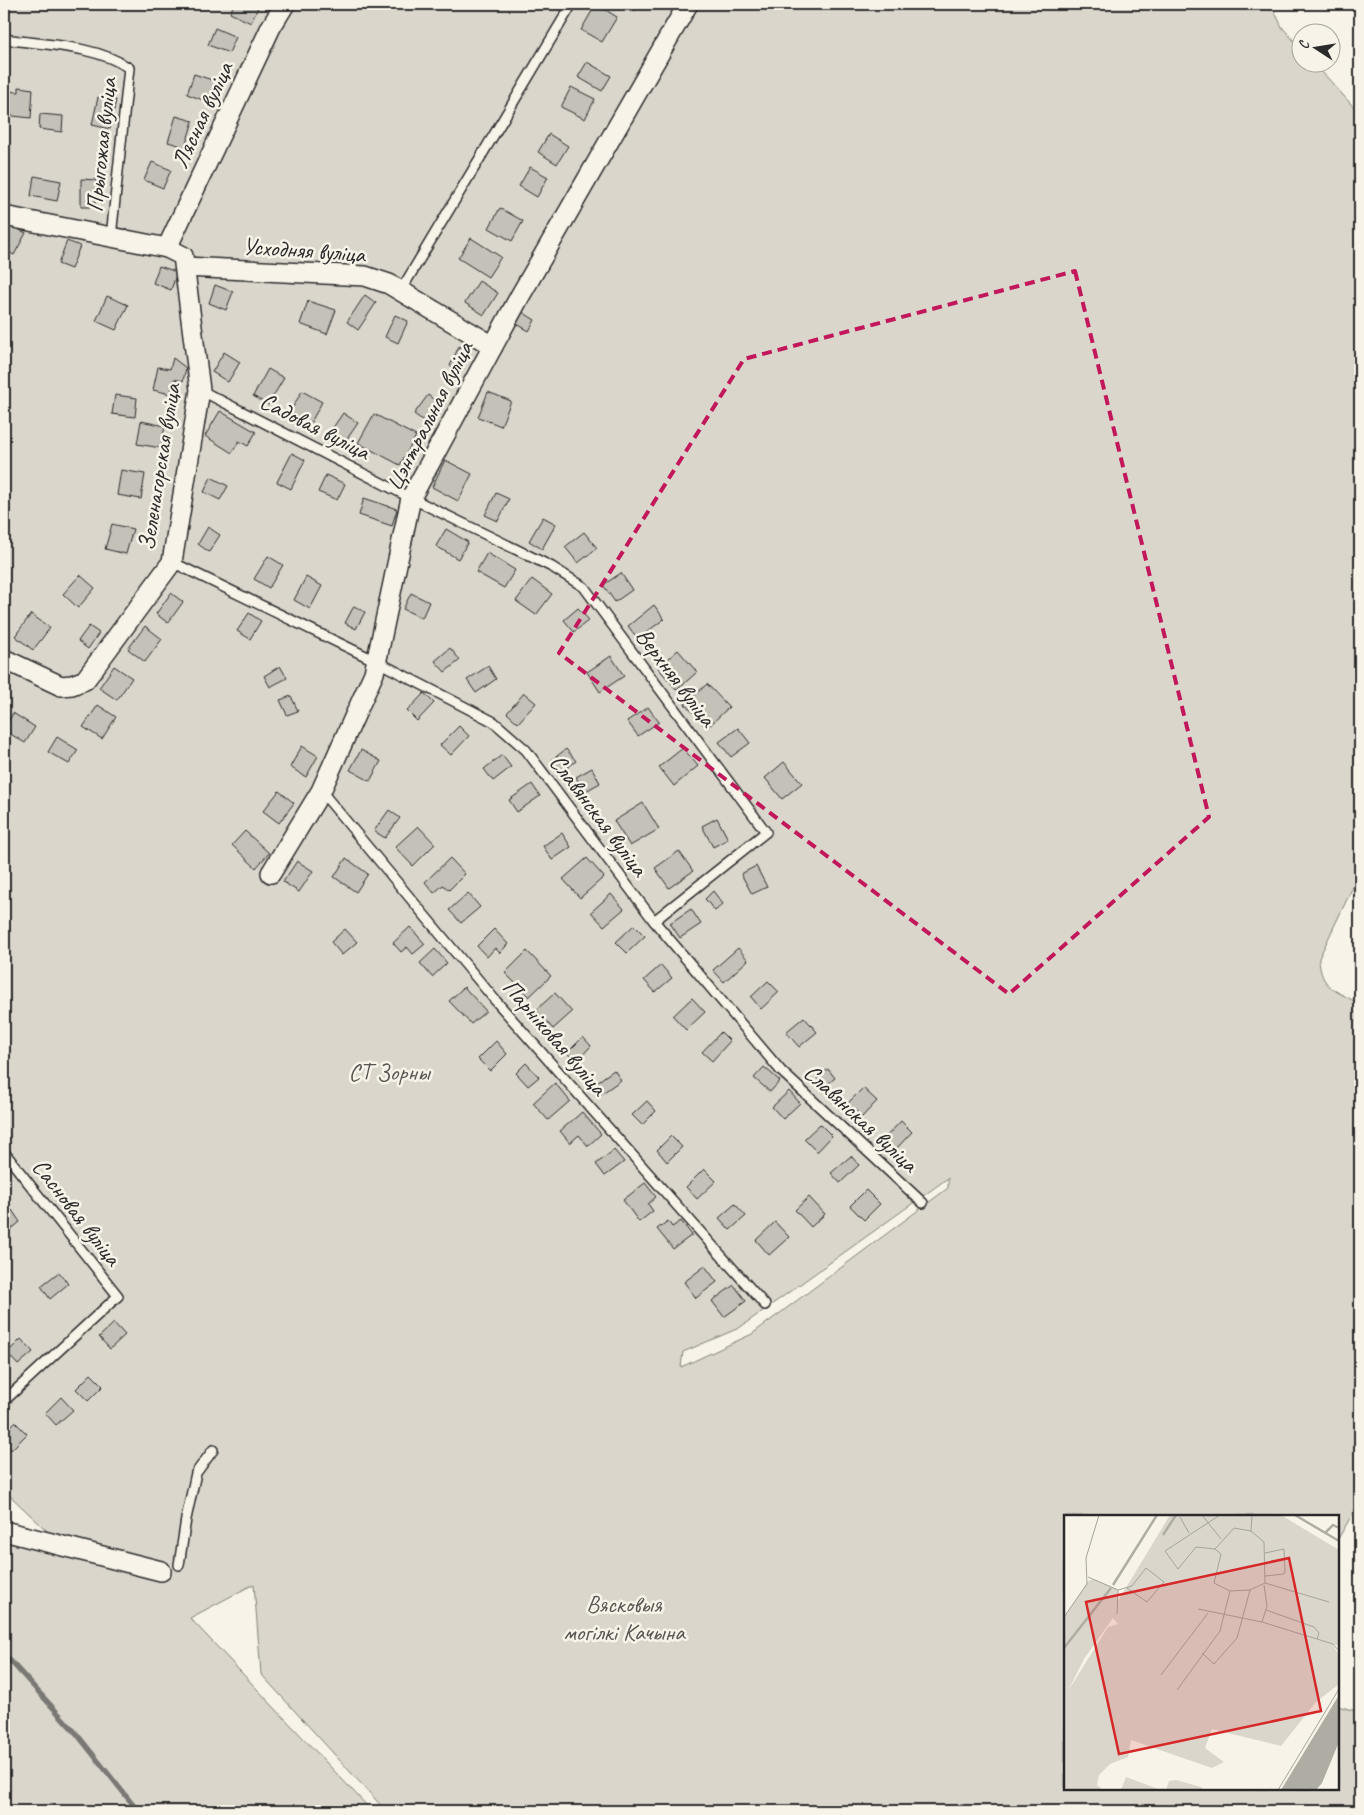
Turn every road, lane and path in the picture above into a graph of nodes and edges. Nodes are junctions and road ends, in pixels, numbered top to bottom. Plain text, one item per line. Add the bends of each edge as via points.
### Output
1 (285, 4) edge
2 (572, 4) edge
3 (688, 4) edge
4 (4, 39) edge
5 (4, 216) edge
6 (111, 237) junction
7 (167, 248) junction
8 (185, 267) junction
9 (400, 292) junction
10 (492, 346) junction
11 (200, 390) junction
12 (411, 498) junction
13 (172, 562) junction
14 (4, 659) edge
15 (378, 662) junction
16 (321, 791) junction
17 (271, 873) dead end
18 (654, 921) junction
19 (4, 1152) edge
20 (924, 1203) dead end
21 (765, 1305) dead end
22 (4, 1401) edge
23 (214, 1450) dead end
24 (4, 1531) edge
25 (170, 1568) joint

1 - 7 street, Лясная вуліца
2 - 9 lane
3 - 10 street, Цэнтральная вуліца
4 - 6 lane, Прыгожая вуліца via 97,53 116,59 129,68
5 - 6 street
6 - 7 street
7 - 8 street via 183,256
8 - 9 street, Усходняя вуліца via 365,276 389,284
8 - 11 street, Зеленагорская вуліца
9 - 10 street, Усходняя вуліца
10 - 12 street, Цэнтральная вуліца
11 - 12 lane, Садовая вуліца
11 - 13 street, Зеленагорская вуліца
12 - 15 street, Цэнтральная вуліца
12 - 18 lane, Верхняя вуліца via 584,586 766,832
13 - 14 street, Зеленагорская вуліца via 85,680 61,686
13 - 15 lane, Славянская вуліца
15 - 16 street, Цэнтральная вуліца
15 - 18 lane, Славянская вуліца via 494,722 526,750
16 - 17 street, Цэнтральная вуліца
16 - 21 lane, Парніковая вуліца via 495,1000
18 - 20 lane, Славянская вуліца via 781,1071
19 - 22 lane, Сасновая вуліца via 118,1296
23 - 25 lane via 196,1473
24 - 25 street

